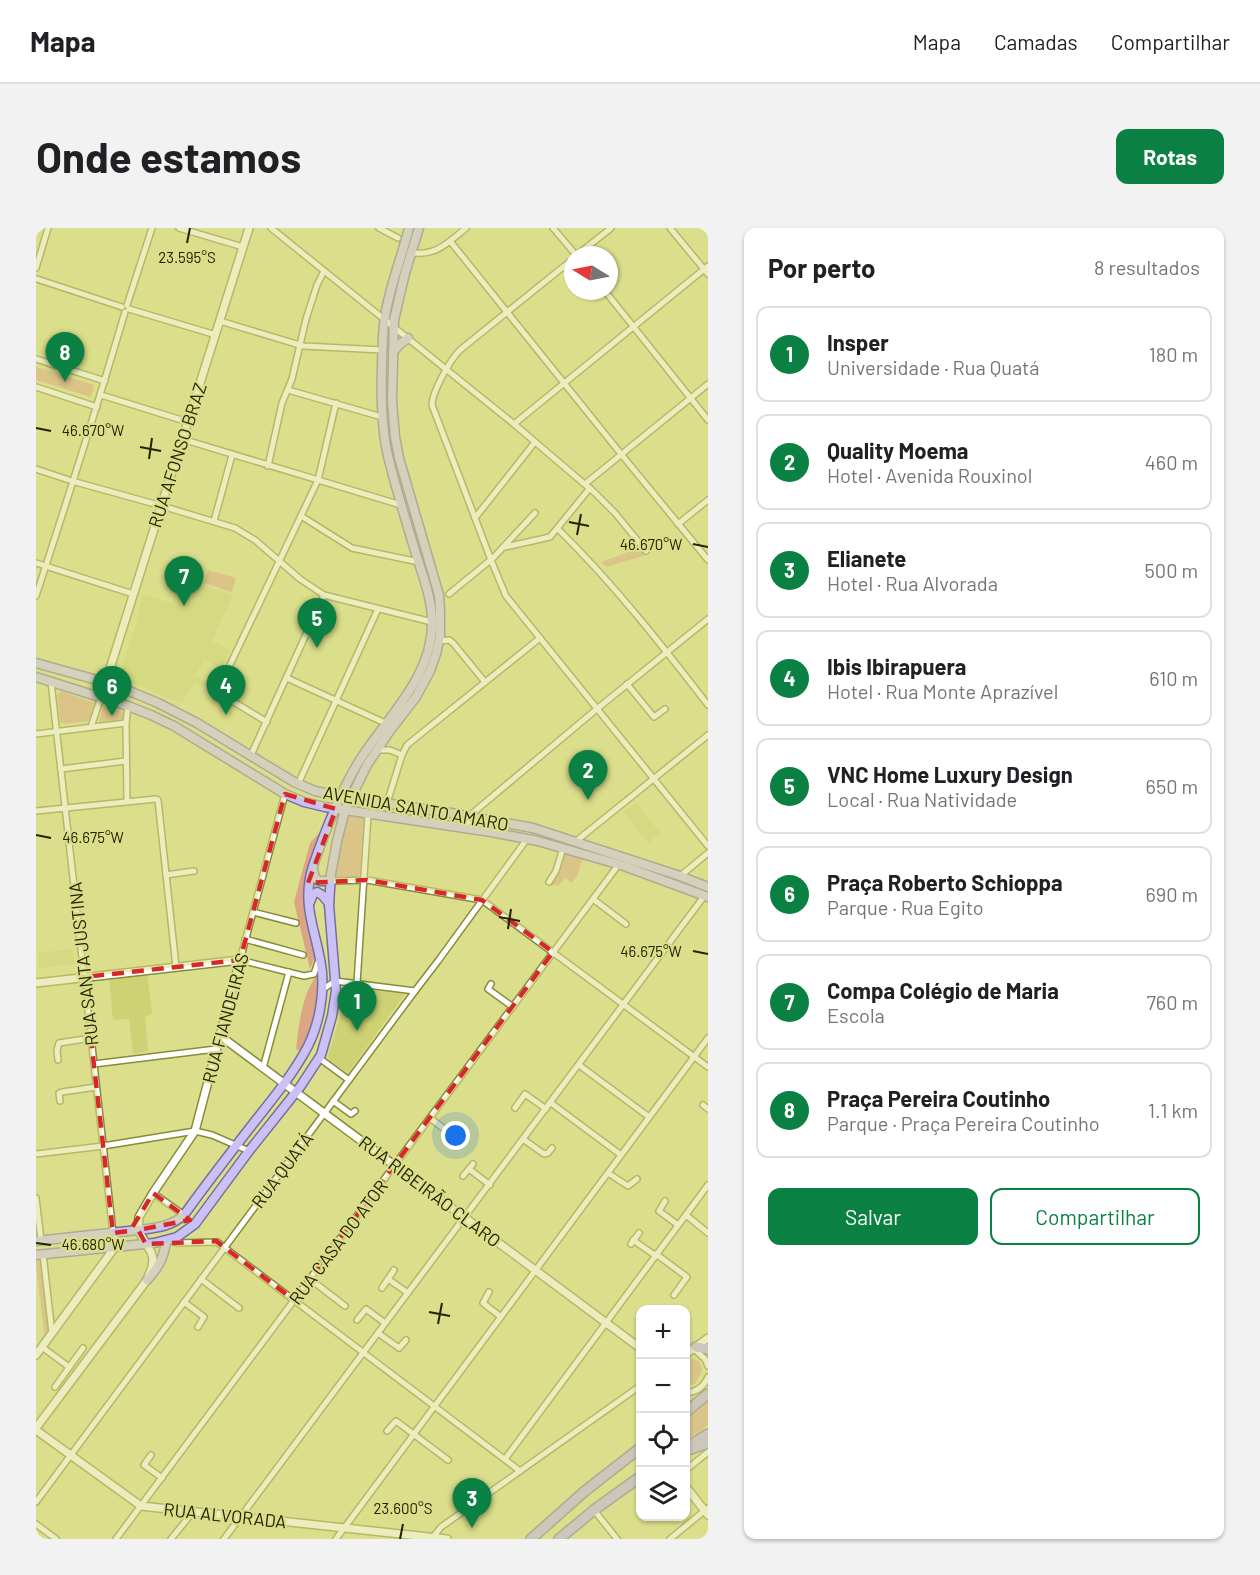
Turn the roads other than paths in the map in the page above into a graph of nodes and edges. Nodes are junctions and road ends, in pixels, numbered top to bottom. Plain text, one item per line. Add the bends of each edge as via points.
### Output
1 (48, 228) edge
2 (152, 228) edge
3 (179, 228) edge
4 (249, 228) edge
5 (271, 228) edge
6 (380, 228) edge
7 (409, 228) edge
8 (419, 228) edge
9 (466, 228) edge
10 (553, 228) edge
11 (610, 228) edge
12 (670, 228) edge
13 (398, 238) dead end
14 (450, 241) junction
15 (569, 246) edge
16 (588, 246) edge
17 (243, 247) junction
18 (407, 251) junction
19 (564, 266) edge
20 (36, 268) edge
21 (707, 270) edge
22 (324, 271) junction
23 (36, 279) edge
24 (612, 300) edge
25 (126, 308) junction
26 (507, 312) junction
27 (385, 319) junction
28 (220, 321) junction
29 (393, 326) junction
30 (634, 326) junction
31 (216, 335) junction
32 (408, 338) junction
33 (299, 345) junction
34 (382, 350) junction
35 (393, 352) junction
36 (36, 359) edge
37 (447, 369) junction
38 (105, 381) junction
39 (564, 383) junction
40 (708, 384) edge
41 (36, 387) edge
42 (288, 390) junction
43 (101, 395) junction
44 (690, 398) junction
45 (336, 404) junction
46 (97, 407) junction
47 (382, 417) junction
48 (708, 420) edge
49 (188, 422) junction
50 (514, 423) junction
51 (183, 439) junction
52 (535, 442) junction
53 (621, 454) junction
54 (232, 455) junction
55 (268, 466) junction
56 (36, 469) edge
57 (318, 480) junction
58 (72, 481) junction
59 (587, 486) junction
60 (708, 500) edge
61 (401, 505) junction
62 (162, 506) junction
63 (534, 513) dead end
64 (301, 516) junction
65 (475, 518) junction
66 (214, 521) junction
67 (678, 524) junction
68 (558, 529) junction
69 (504, 547) junction
70 (646, 551) dead end
71 (490, 560) junction
72 (708, 560) edge
73 (280, 561) junction
74 (418, 562) junction
75 (36, 563) edge
76 (46, 566) junction
77 (133, 594) junction
78 (449, 594) dead end
79 (324, 595) junction
80 (36, 596) edge
81 (378, 609) junction
82 (708, 619) edge
83 (432, 622) junction
84 (540, 638) junction
85 (439, 641) junction
86 (667, 652) junction
87 (36, 663) edge
88 (36, 677) edge
89 (287, 678) junction
90 (51, 681) junction
91 (106, 682) junction
92 (485, 682) junction
93 (627, 684) junction
94 (101, 697) junction
95 (337, 701) junction
96 (708, 705) edge
97 (128, 706) junction
98 (598, 708) junction
99 (665, 708) dead end
100 (267, 722) junction
101 (126, 723) junction
102 (385, 723) junction
103 (91, 727) junction
104 (56, 731) junction
105 (36, 734) edge
106 (708, 735) edge
107 (376, 750) junction
108 (251, 755) junction
109 (402, 755) junction
110 (126, 761) junction
111 (61, 769) junction
112 (654, 779) junction
113 (298, 784) junction
114 (285, 794) junction
115 (346, 797) junction
116 (127, 801) junction
117 (387, 803) junction
118 (65, 808) junction
119 (336, 809) junction
120 (345, 810) junction
121 (36, 811) edge
122 (368, 815) junction
123 (468, 817) junction
124 (467, 828) junction
125 (528, 839) junction
126 (575, 842) junction
127 (708, 846) edge
128 (564, 848) junction
129 (708, 853) edge
130 (621, 861) junction
131 (314, 866) junction
132 (194, 871) dead end
133 (165, 875) junction
134 (364, 880) junction
135 (330, 881) junction
136 (679, 881) junction
137 (549, 882) dead end
138 (707, 893) edge
139 (593, 899) junction
140 (482, 900) junction
141 (329, 903) junction
142 (308, 907) junction
143 (253, 912) junction
144 (296, 923) dead end
145 (626, 924) dead end
146 (245, 939) junction
147 (553, 952) junction
148 (303, 955) dead end
149 (319, 957) junction
150 (240, 960) junction
151 (176, 967) junction
152 (289, 972) junction
153 (84, 977) junction
154 (335, 981) junction
155 (36, 982) edge
156 (357, 983) junction
157 (491, 984) dead end
158 (322, 990) junction
159 (415, 991) junction
160 (624, 1004) junction
161 (513, 1007) junction
162 (219, 1035) junction
163 (91, 1038) junction
164 (708, 1038) edge
165 (216, 1049) junction
166 (694, 1057) junction
167 (319, 1058) junction
168 (58, 1060) dead end
169 (94, 1064) junction
170 (579, 1065) junction
171 (708, 1067) edge
172 (263, 1068) junction
173 (349, 1080) junction
174 (284, 1083) junction
175 (96, 1087) junction
176 (296, 1092) junction
177 (60, 1101) dead end
178 (333, 1101) junction
179 (551, 1102) junction
180 (515, 1108) dead end
181 (546, 1109) junction
182 (355, 1111) dead end
183 (324, 1113) junction
184 (429, 1118) junction
185 (650, 1118) junction
186 (455, 1130) dead end
187 (195, 1131) junction
188 (523, 1140) junction
189 (103, 1146) junction
190 (236, 1146) junction
191 (552, 1148) dead end
192 (249, 1151) junction
193 (36, 1154) edge
194 (621, 1155) junction
195 (395, 1165) junction
196 (608, 1173) junction
197 (464, 1176) dead end
198 (637, 1179) dead end
199 (490, 1185) junction
200 (708, 1185) edge
201 (153, 1193) junction
202 (36, 1198) edge
203 (665, 1201) dead end
204 (184, 1215) junction
205 (686, 1215) junction
206 (465, 1218) junction
207 (678, 1225) junction
208 (138, 1230) junction
209 (113, 1233) junction
210 (639, 1233) dead end
211 (708, 1233) edge
212 (39, 1240) edge
213 (167, 1240) junction
214 (147, 1244) junction
215 (115, 1247) junction
216 (225, 1247) junction
217 (40, 1255) edge
218 (656, 1255) junction
219 (394, 1270) dead end
220 (536, 1270) junction
221 (201, 1279) junction
222 (310, 1279) junction
223 (388, 1279) junction
224 (147, 1280) junction
225 (382, 1288) dead end
226 (489, 1292) dead end
227 (408, 1293) junction
228 (674, 1295) dead end
229 (294, 1300) junction
230 (184, 1302) junction
231 (345, 1306) dead end
232 (239, 1308) dead end
233 (501, 1317) junction
234 (357, 1320) dead end
235 (607, 1322) junction
236 (385, 1323) junction
237 (198, 1327) dead end
238 (52, 1333) junction
239 (378, 1333) junction
240 (708, 1338) edge
241 (406, 1340) dead end
242 (636, 1345) edge
243 (42, 1347) junction
244 (83, 1348) dead end
245 (694, 1348) junction
246 (708, 1349) edge
247 (690, 1351) edge
248 (363, 1352) junction
249 (36, 1355) edge
250 (708, 1366) edge
251 (69, 1367) junction
252 (708, 1377) edge
253 (55, 1387) dead end
254 (636, 1389) edge
255 (690, 1391) edge
256 (708, 1394) edge
257 (435, 1406) junction
258 (690, 1409) edge
259 (36, 1429) edge
260 (387, 1431) dead end
261 (708, 1434) edge
262 (413, 1435) junction
263 (708, 1443) edge
264 (690, 1446) edge
265 (690, 1448) edge
266 (636, 1451) edge
267 (708, 1452) edge
268 (70, 1455) junction
269 (151, 1455) dead end
270 (505, 1459) junction
271 (448, 1461) dead end
272 (690, 1467) edge
273 (520, 1471) junction
274 (162, 1478) junction
275 (636, 1480) edge
276 (690, 1492) edge
277 (36, 1502) edge
278 (141, 1506) junction
279 (594, 1510) junction
280 (707, 1511) edge
281 (193, 1512) junction
282 (240, 1517) junction
283 (36, 1524) edge
284 (344, 1527) junction
285 (433, 1538) edge
286 (56, 1539) edge
287 (116, 1539) edge
288 (171, 1539) edge
289 (224, 1539) edge
290 (336, 1539) edge
291 (447, 1539) edge
292 (531, 1539) edge
293 (559, 1539) edge
294 (617, 1539) edge
295 (670, 1539) edge

1 - 20 street
2 - 25 street
3 - 17 street
4 - 17 street, RUA AFONSO BRAZ
5 - 22 street
6 - 13 street
7 - 18 main road
8 - 18 main road
9 - 14 street
10 - 15 street
11 - 16 street
12 - 21 street
14 - 18 street via 433,252
14 - 26 street
17 - 28 street, RUA AFONSO BRAZ
18 - 27 main road
18 - 29 main road
19 - 26 street
21 - 30 street
22 - 27 street
22 - 33 street
23 - 25 street
24 - 30 street
25 - 31 street
25 - 38 street
26 - 37 street via 460,351
26 - 39 street
27 - 29 street
27 - 34 main road
28 - 31 street, RUA AFONSO BRAZ
28 - 33 street
29 - 32 street
29 - 35 main road
30 - 39 street
30 - 44 street
31 - 49 street, RUA AFONSO BRAZ
32 - 35 main road
32 - 37 street
33 - 34 street
33 - 42 street
34 - 47 main road
35 - 85 main road via 395,437 437,585 441,610
36 - 38 street
37 - 50 street
37 - 65 street via 432,405
38 - 43 street
39 - 50 street
39 - 53 street
40 - 44 street
41 - 46 street
42 - 45 street
42 - 55 street
43 - 46 street
43 - 49 street
44 - 48 street
44 - 53 street
45 - 47 street
45 - 57 street
46 - 58 street
47 - 61 main road
49 - 51 street, RUA AFONSO BRAZ
50 - 52 street
51 - 54 street
51 - 62 street, RUA AFONSO BRAZ
52 - 59 street
52 - 65 street
53 - 59 street
53 - 67 street
54 - 55 street
54 - 66 street
55 - 57 street
56 - 58 street
57 - 61 street
57 - 64 street
58 - 62 street
58 - 76 street
59 - 68 street
59 - 70 street via 604,500
60 - 67 street
61 - 74 main road
62 - 66 street
62 - 77 street, RUA AFONSO BRAZ
63 - 69 street
64 - 73 street
64 - 74 street via 352,548
65 - 71 street
66 - 73 street via 246,534
67 - 72 street
68 - 69 street via 548,538
68 - 86 street
69 - 71 street
71 - 78 street
71 - 84 street via 506,596
73 - 79 street
73 - 100 street via 218,690
74 - 83 main road via 429,595
75 - 76 street
76 - 77 street
76 - 80 street
77 - 91 street, RUA AFONSO BRAZ
79 - 81 street
79 - 89 street
81 - 83 street
81 - 95 street
82 - 86 street
83 - 102 main road via 421,670
84 - 92 street
84 - 98 street
85 - 92 street via 453,643
85 - 107 main road via 416,697
86 - 93 street
86 - 96 street
87 - 91 main road, AVENIDA SANTO AMARO
88 - 90 main road, AVENIDA SANTO AMARO
89 - 95 street
89 - 100 street
90 - 94 main road, AVENIDA SANTO AMARO
90 - 104 street, RUA SANTA JUSTINA
91 - 94 street, RUA AFONSO BRAZ
91 - 108 main road, AVENIDA SANTO AMARO via 180,714
92 - 109 street via 409,743
93 - 98 street
93 - 99 street via 654,717
94 - 97 main road, AVENIDA SANTO AMARO
94 - 103 street
95 - 102 street
95 - 113 street
97 - 101 street
97 - 114 main road, AVENIDA SANTO AMARO via 174,726
98 - 112 street
98 - 123 street
100 - 108 street
101 - 103 street
101 - 110 street
102 - 115 main road via 361,759
103 - 104 street
104 - 105 street
104 - 111 street, RUA SANTA JUSTINA
106 - 112 street
107 - 109 street
107 - 115 main road
108 - 113 main road, AVENIDA SANTO AMARO
109 - 117 street
110 - 111 street
110 - 116 street
111 - 118 street, RUA SANTA JUSTINA
112 - 126 street
112 - 127 street
113 - 115 main road, AVENIDA SANTO AMARO
114 - 119 main road, AVENIDA SANTO AMARO
114 - 143 street, RUA FIANDEIRAS
115 - 117 main road, AVENIDA SANTO AMARO
115 - 119 main road
115 - 120 main road
116 - 118 street
116 - 133 street via 158,800
117 - 123 main road, AVENIDA SANTO AMARO
118 - 121 street
118 - 153 street, RUA SANTA JUSTINA
119 - 120 main road, AVENIDA SANTO AMARO
119 - 131 main road
120 - 122 main road, AVENIDA SANTO AMARO
120 - 135 main road
122 - 124 main road, AVENIDA SANTO AMARO
122 - 134 street
123 - 124 street
123 - 126 main road, AVENIDA SANTO AMARO via 533,828
124 - 125 main road, AVENIDA SANTO AMARO
125 - 128 main road, AVENIDA SANTO AMARO
125 - 140 street, RUA QUATÁ
126 - 130 main road, AVENIDA SANTO AMARO
128 - 130 main road, AVENIDA SANTO AMARO
128 - 137 street
129 - 136 street
130 - 136 main road, AVENIDA SANTO AMARO
130 - 139 street, RUA CASA DO ATOR
131 - 135 main road via 315,879
131 - 142 main road
132 - 133 street
133 - 151 street
134 - 135 street
134 - 140 street
134 - 156 street
135 - 141 main road
136 - 138 main road, AVENIDA SANTO AMARO
138 - 160 street
139 - 145 street
139 - 147 street, RUA CASA DO ATOR
140 - 147 street
140 - 159 street, RUA QUATÁ
141 - 142 main road via 315,893
141 - 154 main road
142 - 149 main road
143 - 144 street
143 - 146 street, RUA FIANDEIRAS
146 - 148 street
146 - 150 street, RUA FIANDEIRAS
147 - 160 street
147 - 161 street, RUA CASA DO ATOR
149 - 152 street via 312,975
149 - 158 main road
150 - 151 street
150 - 152 street
150 - 162 street, RUA FIANDEIRAS
151 - 153 street
152 - 172 street
153 - 155 street
153 - 163 street, RUA SANTA JUSTINA
154 - 156 street
154 - 158 street
154 - 167 main road via 332,1016
156 - 159 street
157 - 161 street via 488,989
158 - 174 main road via 318,1020 309,1045
159 - 173 street, RUA QUATÁ
160 - 166 street
160 - 170 street
161 - 184 street, RUA CASA DO ATOR
162 - 165 street, RUA FIANDEIRAS
162 - 172 street, RUA RIBEIRÃO CLARO
163 - 168 street via 59,1043
163 - 169 street, RUA SANTA JUSTINA
164 - 166 street
165 - 169 street
165 - 187 street, RUA FIANDEIRAS
166 - 171 street
166 - 185 street
167 - 173 street
167 - 176 main road
169 - 175 street, RUA SANTA JUSTINA
170 - 179 street
170 - 185 street
172 - 174 street, RUA RIBEIRÃO CLARO
173 - 178 street, RUA QUATÁ
174 - 176 street, RUA RIBEIRÃO CLARO
174 - 190 main road
175 - 177 street via 59,1093
175 - 189 street, RUA SANTA JUSTINA
176 - 183 street, RUA RIBEIRÃO CLARO
176 - 192 main road
178 - 182 street via 351,1114
178 - 183 street, RUA QUATÁ
179 - 181 street
179 - 194 street
180 - 181 street via 526,1094
181 - 188 street
183 - 195 street, RUA RIBEIRÃO CLARO
183 - 216 street, RUA QUATÁ
184 - 186 street via 452,1135
184 - 195 street, RUA CASA DO ATOR
185 - 194 street
187 - 189 street
187 - 190 street
187 - 201 street, RUA FIANDEIRAS
188 - 191 street via 544,1154
188 - 199 street
189 - 193 street
189 - 209 street, RUA SANTA JUSTINA
190 - 192 street
190 - 204 main road
192 - 213 main road via 195,1224
194 - 196 street
195 - 206 street, RUA RIBEIRÃO CLARO
195 - 222 street, RUA CASA DO ATOR
196 - 198 street via 628,1186
196 - 220 street
197 - 199 street via 471,1167
199 - 206 street
200 - 205 street
201 - 204 street
201 - 208 street, RUA FIANDEIRAS via 141,1214
202 - 212 street
203 - 207 street via 659,1211
204 - 208 main road via 168,1225
205 - 207 street
205 - 211 street
206 - 220 street, RUA RIBEIRÃO CLARO
206 - 227 street
207 - 218 street
208 - 209 main road
208 - 214 street
209 - 212 main road
209 - 215 street, RUA SANTA JUSTINA
210 - 218 street via 632,1242
213 - 214 main road
213 - 216 street via 177,1244 214,1241
213 - 224 main road via 162,1261
214 - 215 main road
214 - 224 street via 153,1259
215 - 217 main road
215 - 238 street
216 - 221 street, RUA QUATÁ
216 - 229 street
217 - 238 street
218 - 228 street via 687,1277
218 - 235 street
219 - 223 street
220 - 233 street
220 - 235 street, RUA RIBEIRÃO CLARO
221 - 230 street, RUA QUATÁ
221 - 232 street
222 - 229 street, RUA CASA DO ATOR
222 - 231 street
223 - 225 street
223 - 227 street
224 - 259 street
226 - 233 street via 483,1303
227 - 236 street
229 - 248 street
229 - 274 street, RUA CASA DO ATOR
230 - 237 street via 204,1317
230 - 268 street, RUA QUATÁ
233 - 257 street
234 - 236 street via 366,1309
235 - 242 street, RUA RIBEIRÃO CLARO
235 - 270 street
236 - 239 street
238 - 243 street
239 - 241 street via 399,1348
239 - 248 street
240 - 245 street
243 - 249 street
243 - 251 street
244 - 251 street
245 - 246 highway
245 - 247 street
245 - 250 street
248 - 257 street
248 - 282 street
251 - 253 street
252 - 255 street via 699,1389
254 - 273 street
256 - 258 highway
257 - 262 street
257 - 270 street
259 - 268 street, RUA ALVORADA
260 - 262 street via 396,1421
261 - 264 highway
262 - 271 street
262 - 284 street
263 - 265 highway
266 - 292 highway
267 - 272 street
268 - 277 street, RUA QUATÁ
268 - 278 street, RUA ALVORADA
269 - 274 street via 144,1465
270 - 273 street
273 - 285 street via 441,1527
274 - 278 street, RUA CASA DO ATOR
275 - 279 highway
276 - 280 street
278 - 281 street, RUA ALVORADA
278 - 287 street, RUA CASA DO ATOR
279 - 293 highway
279 - 294 street
280 - 295 street
281 - 282 street, RUA ALVORADA
281 - 288 street
282 - 284 street, RUA ALVORADA
282 - 289 street
283 - 286 street
284 - 285 street, RUA ALVORADA
284 - 290 street
285 - 291 street, RUA ALVORADA

